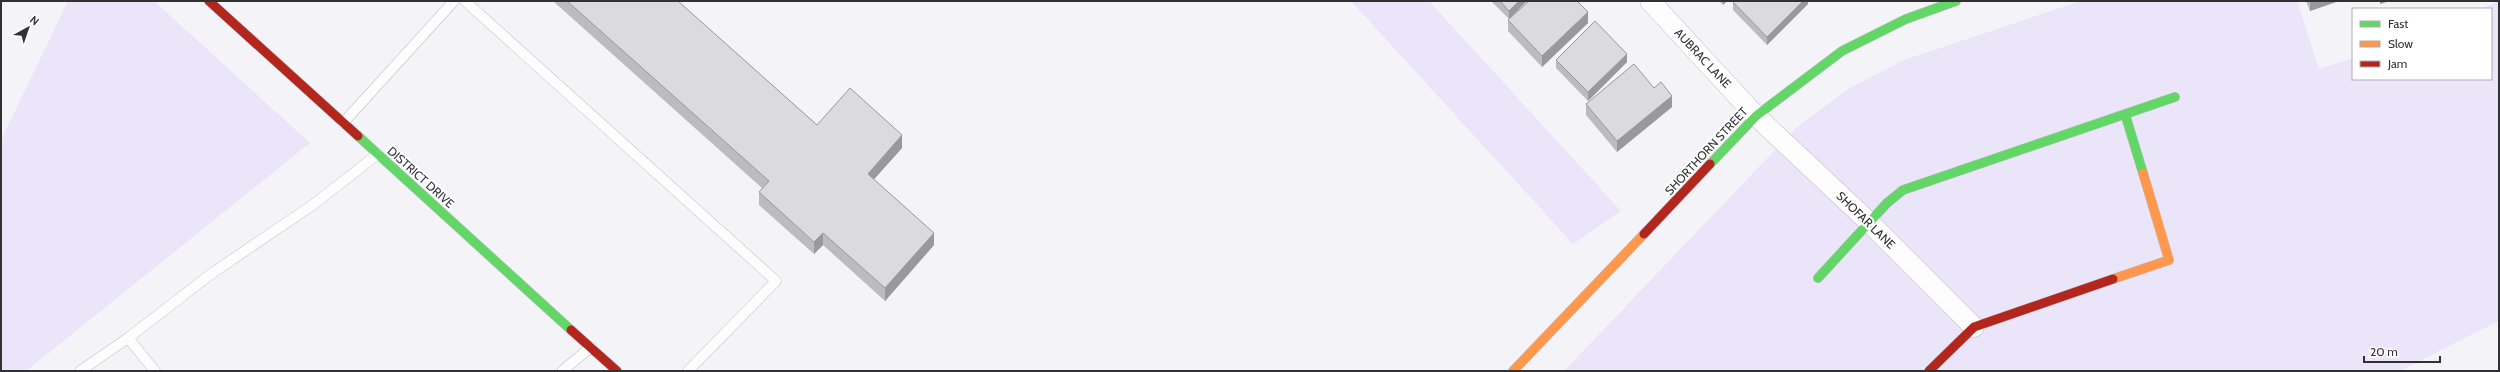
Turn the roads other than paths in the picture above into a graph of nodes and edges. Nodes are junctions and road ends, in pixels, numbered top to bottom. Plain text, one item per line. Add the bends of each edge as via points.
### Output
1 (209, 1) edge
2 (454, 1) edge
3 (465, 1) edge
4 (1650, 1) edge
5 (1956, 1) edge
6 (2174, 98) dead end
7 (2125, 114) junction
8 (1756, 116) junction
9 (343, 123) junction
10 (378, 154) junction
11 (1870, 223) junction
12 (1818, 278) dead end
13 (1974, 327) junction
14 (128, 338) junction
15 (591, 347) junction
16 (80, 371) edge
17 (155, 371) edge
18 (562, 371) edge
19 (617, 371) edge
20 (688, 371) edge
21 (1513, 371) edge
22 (1929, 371) edge

1 - 9 street, DISTRICT DRIVE
2 - 9 lane
3 - 20 lane via 776,281
4 - 8 street, AUBRAC LANE
5 - 8 street, SHORTHORN STREET via 1906,19 1842,51
6 - 7 street
7 - 11 street via 1903,190 1887,203
7 - 13 street via 2169,260
8 - 11 street, SHOFAR LANE
8 - 21 street, SHORTHORN STREET
9 - 10 street, DISTRICT DRIVE
10 - 14 lane via 314,204 211,274
10 - 15 street, DISTRICT DRIVE
11 - 12 street
11 - 13 street, SHOFAR LANE
13 - 22 street
14 - 16 lane
14 - 17 lane
15 - 18 lane
15 - 19 street, DISTRICT DRIVE

